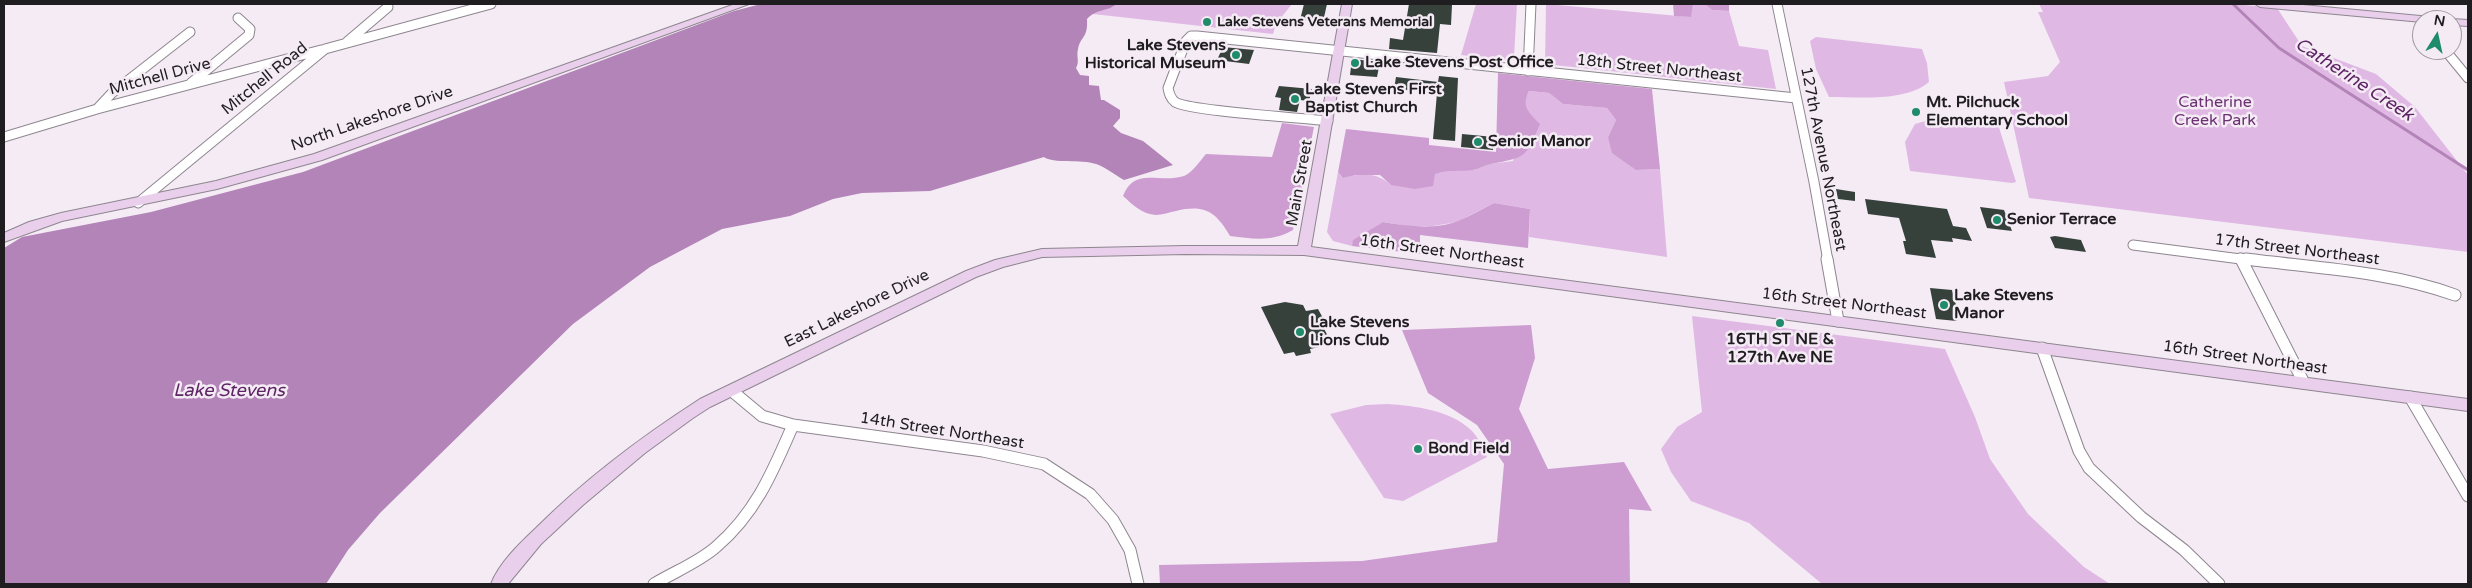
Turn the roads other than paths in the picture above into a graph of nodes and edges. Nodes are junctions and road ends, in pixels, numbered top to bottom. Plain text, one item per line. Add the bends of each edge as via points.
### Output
1 (491, 4) edge
2 (744, 4) edge
3 (1347, 4) edge
4 (1531, 4) edge
5 (1777, 4) edge
6 (2260, 4) edge
7 (388, 7) dead end
8 (2322, 7) edge
9 (238, 18) dead end
10 (2412, 20) edge
11 (190, 32) dead end
12 (344, 44) junction
13 (325, 49) junction
14 (1339, 50) junction
15 (2453, 60) edge
16 (1528, 71) junction
17 (2468, 78) edge
18 (188, 85) junction
19 (1796, 98) junction
20 (97, 109) junction
21 (1328, 121) junction
22 (4, 137) edge
23 (138, 203) junction
24 (4, 238) edge
25 (2133, 245) dead end
26 (1304, 251) junction
27 (2240, 258) junction
28 (2455, 295) dead end
29 (1838, 321) junction
30 (2042, 348) junction
31 (2304, 383) junction
32 (732, 391) junction
33 (2410, 397) junction
34 (2468, 405) edge
35 (792, 425) junction
36 (2468, 496) edge
37 (499, 584) edge
38 (654, 584) edge
39 (1138, 584) edge
40 (2219, 584) edge

1 - 12 street, Mitchell Road
2 - 23 main road, North Lakeshore Drive via 318,157
3 - 14 main road, Main Street
4 - 16 street
5 - 19 street, 127th Avenue Northeast
6 - 8 main road
7 - 12 street
8 - 10 main road
9 - 18 street via 250,29 249,36
11 - 20 street via 112,92
12 - 13 street, Mitchell Road
13 - 18 street, Mitchell Drive
13 - 23 street, Mitchell Road
14 - 16 street, 18th Street Northeast
14 - 21 main road, Main Street
14 - 21 street, 18th Street Northeast via 1191,36 1186,41 1168,88 1175,102
15 - 17 street
16 - 19 street, 18th Street Northeast
18 - 20 street, Mitchell Drive
19 - 29 street, 127th Avenue Northeast
20 - 22 street, Mitchell Drive
21 - 26 main road, Main Street
23 - 24 main road, North Lakeshore Drive via 61,217
25 - 27 street, 17th Street Northeast
26 - 29 main road, 16th Street Northeast
26 - 32 main road, East Lakeshore Drive via 1042,253 1000,263 971,274
27 - 28 street, 17th Street Northeast via 2392,278
27 - 31 street
29 - 30 main road, 16th Street Northeast
30 - 31 main road, 16th Street Northeast
30 - 40 street via 2079,451 2089,468
31 - 33 main road, 16th Street Northeast
32 - 35 street, 14th Street Northeast via 762,416
32 - 37 main road, East Lakeshore Drive via 664,428 606,474 538,535
33 - 34 main road, 16th Street Northeast
33 - 36 street
35 - 38 street via 766,487 738,526 715,548
35 - 39 street, 14th Street Northeast via 1006,454 1043,464 1077,483 1115,520 1126,540

